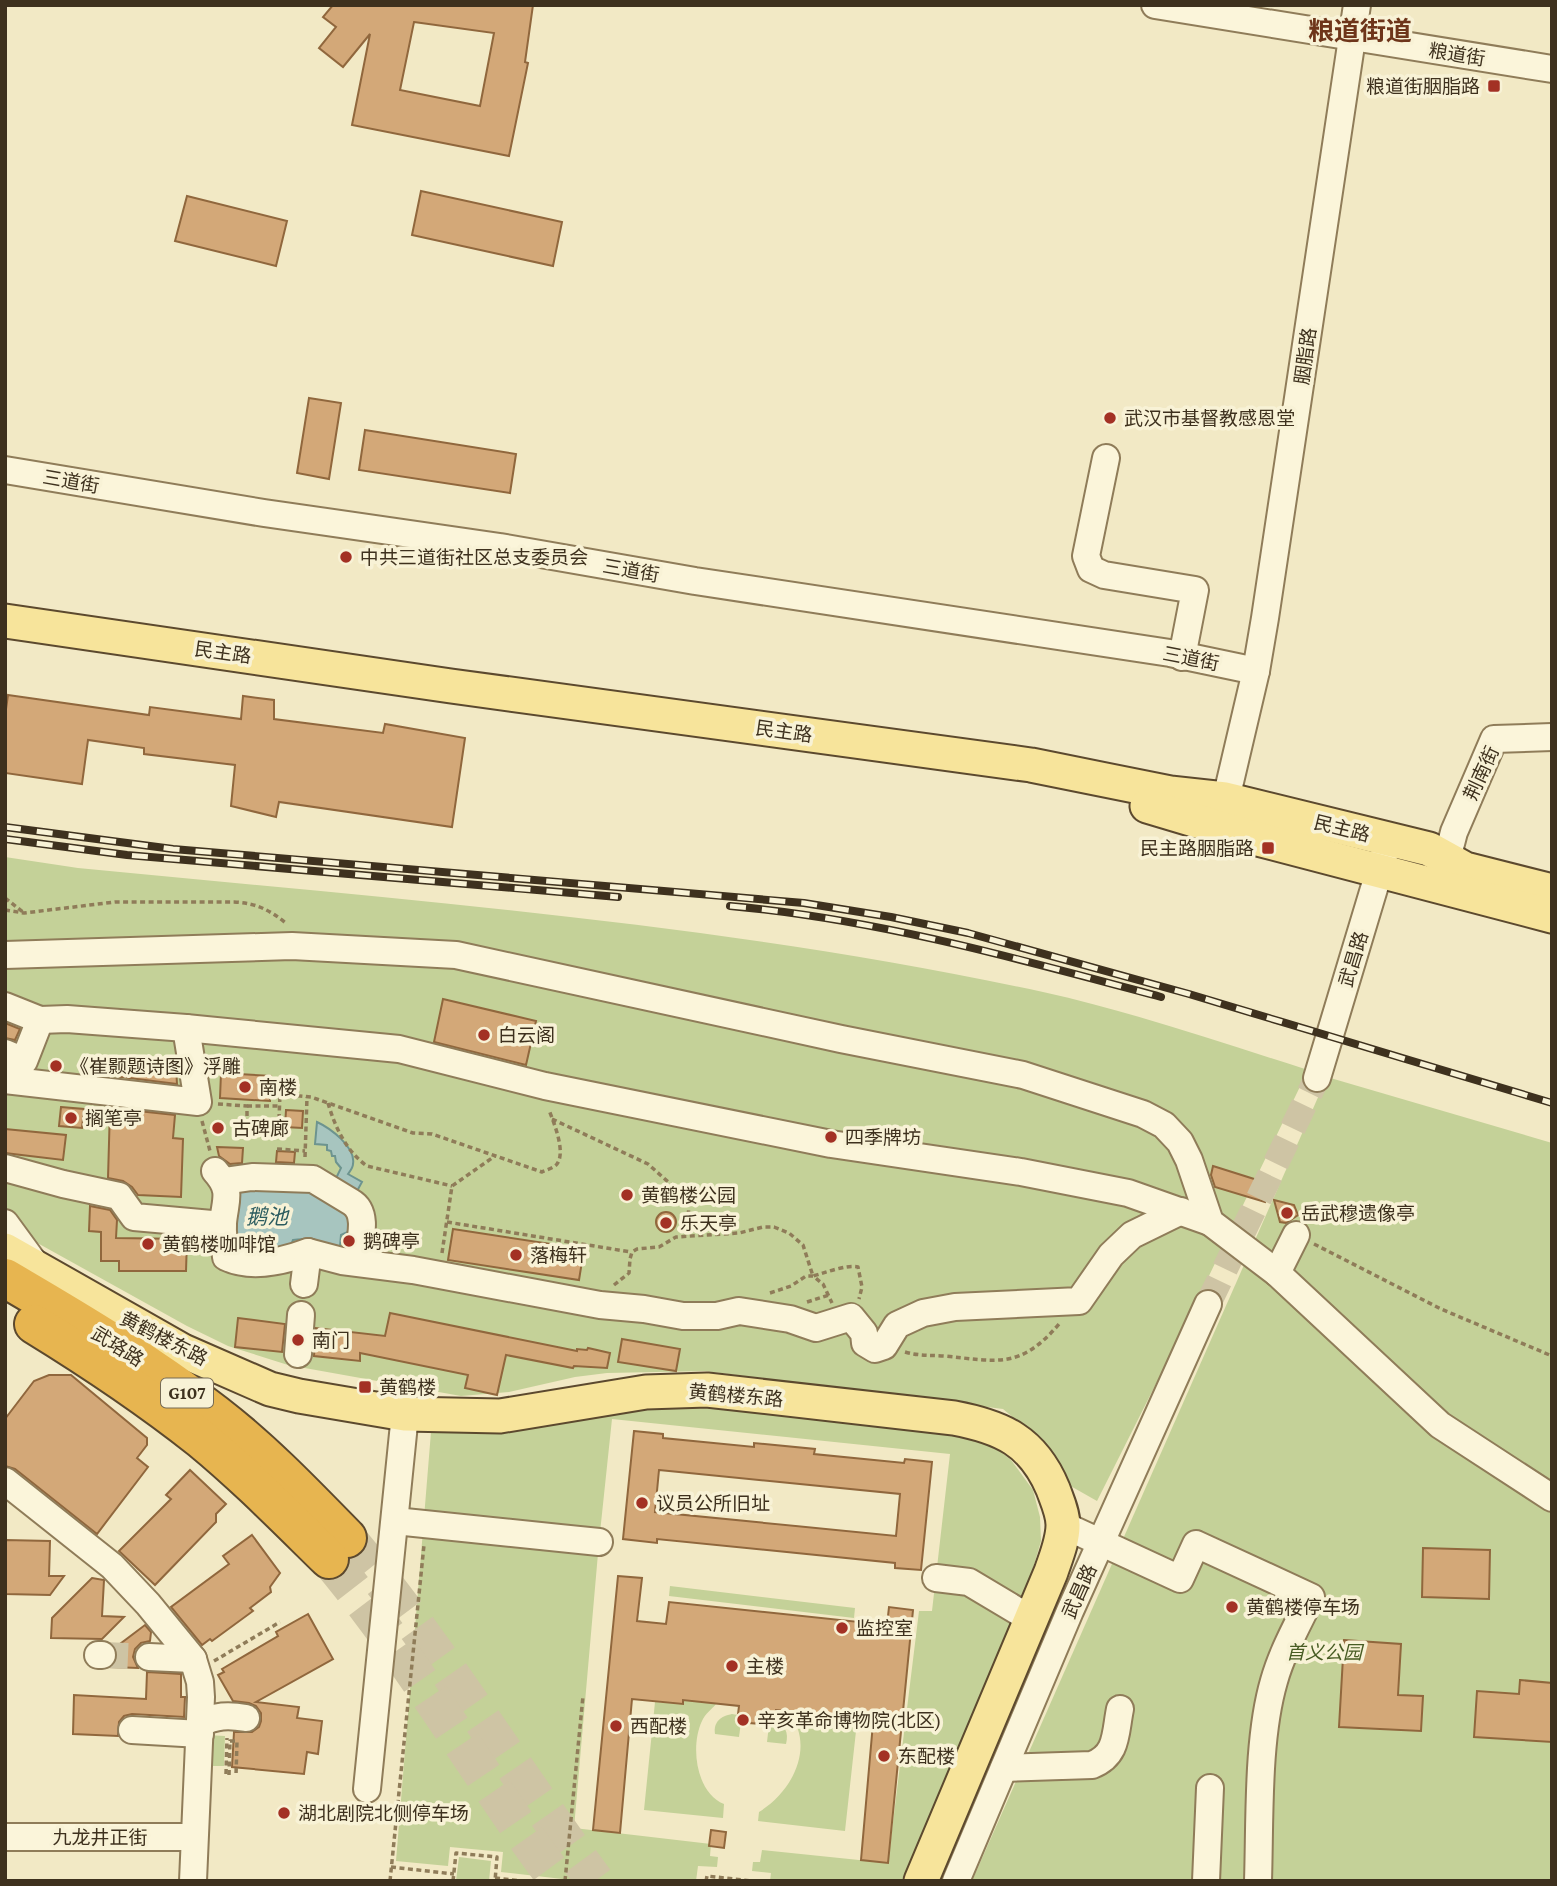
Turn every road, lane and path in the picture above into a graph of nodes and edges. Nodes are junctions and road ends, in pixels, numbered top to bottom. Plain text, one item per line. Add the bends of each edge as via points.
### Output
1 (1155, 5) edge
2 (1357, 5) edge
3 (1353, 37) junction
4 (1552, 69) edge
5 (1106, 458) dead end
6 (5, 470) edge
7 (5, 621) edge
8 (5, 641) edge
9 (1182, 657) junction
10 (1256, 671) junction
11 (1552, 737) edge
12 (1222, 813) junction
13 (1388, 840) junction
14 (1447, 859) junction
15 (1380, 872) junction
16 (1552, 891) edge
17 (5, 898) edge
18 (5, 910) edge
19 (24, 913) junction
20 (1552, 916) edge
21 (302, 947) junction
22 (5, 955) edge
23 (5, 1006) edge
24 (40, 1020) junction
25 (186, 1028) junction
26 (5, 1054) edge
27 (1317, 1077) tunnel mouth
28 (5, 1080) edge
29 (545, 1086) junction
30 (307, 1097) junction
31 (198, 1102) junction
32 (328, 1102) junction
33 (247, 1106) junction
34 (280, 1106) junction
35 (247, 1116) dead end
36 (279, 1119) dead end
37 (552, 1119) junction
38 (277, 1149) dead end
39 (305, 1151) junction
40 (495, 1156) junction
41 (5, 1167) edge
42 (220, 1176) junction
43 (305, 1179) junction
44 (453, 1185) junction
45 (1181, 1211) junction
46 (447, 1222) junction
47 (1210, 1222) junction
48 (5, 1223) edge
49 (223, 1225) junction
50 (1296, 1235) joint
51 (687, 1236) junction
52 (5, 1250) edge
53 (308, 1252) junction
54 (632, 1252) junction
55 (357, 1261) junction
56 (22, 1273) edge
57 (1277, 1273) junction
58 (439, 1276) junction
59 (813, 1276) junction
60 (304, 1284) dead end
61 (770, 1293) dead end
62 (1079, 1301) junction
63 (1208, 1304) tunnel mouth
64 (600, 1305) junction
65 (5, 1307) edge
66 (301, 1315) dead end
67 (842, 1320) junction
68 (888, 1338) junction
69 (298, 1354) dead end
70 (1552, 1356) edge
71 (405, 1414) junction
72 (5, 1481) edge
73 (1552, 1497) edge
74 (395, 1521) junction
75 (426, 1525) junction
76 (1063, 1525) junction
77 (599, 1542) dead end
78 (1100, 1542) junction
79 (936, 1578) dead end
80 (1031, 1619) junction
81 (280, 1622) dead end
82 (149, 1657) tunnel mouth
83 (204, 1660) junction
84 (583, 1696) dead end
85 (1120, 1709) dead end
86 (246, 1728) joint
87 (200, 1729) junction
88 (132, 1730) dead end
89 (1004, 1768) junction
90 (236, 1775) dead end
91 (1210, 1788) dead end
92 (366, 1789) dead end
93 (194, 1837) junction
94 (5, 1838) edge
95 (391, 1867) junction
96 (454, 1874) junction
97 (495, 1879) edge
98 (193, 1881) edge
99 (390, 1881) edge
100 (453, 1881) edge
101 (522, 1881) edge
102 (565, 1881) edge
103 (706, 1881) edge
104 (752, 1881) edge
105 (921, 1881) edge
106 (956, 1881) edge
107 (1206, 1881) edge
108 (1258, 1881) edge

1 - 3 street, 粮道街
2 - 3 street, 胭脂路
3 - 4 street, 粮道街
3 - 10 street, 胭脂路
5 - 9 street via 1086,556 1091,569 1104,575 1195,590
6 - 9 street, 三道街
7 - 12 main road, 民主路 via 1031,765 1171,793
8 - 12 main road, 民主路 via 1029,782 1167,810
9 - 10 street, 三道街
10 - 12 street, 胭脂路
11 - 14 street, 荆南街 via 1494,739
12 - 13 main road, 民主路
12 - 15 main road, 民主路
13 - 14 main road, 民主路 via 1429,849
13 - 15 street, 武昌路
14 - 16 main road, 民主路 via 1465,869
15 - 20 main road, 民主路
15 - 27 street, 武昌路
17 - 19 path
18 - 19 path
19 - 21 path via 115,902 249,903 270,910 290,926 299,934
21 - 22 street
21 - 47 street via 456,955 1023,1075 1164,1125 1189,1160
23 - 24 street
24 - 25 street
24 - 26 street via 24,1061
25 - 29 street via 399,1049
25 - 31 street
28 - 31 street
29 - 37 path
29 - 45 street via 831,1144 1101,1187
30 - 32 path
30 - 34 path via 280,1094
30 - 39 path
31 - 33 path
31 - 42 path
32 - 40 path
32 - 44 path via 338,1131 367,1166
33 - 34 path
33 - 35 path
34 - 36 path
37 - 40 path via 559,1136 555,1167 542,1172
37 - 51 path via 648,1164 689,1204
38 - 39 path
39 - 43 path
40 - 44 path
41 - 49 street via 119,1196 134,1217
42 - 43 street
42 - 49 street via 228,1194
43 - 55 street via 313,1179 357,1205 362,1216
44 - 46 path
45 - 47 street
45 - 62 street via 1132,1235 1111,1255
46 - 54 path
46 - 58 path
47 - 57 street
48 - 56 street
49 - 53 street via 226,1257 238,1262 286,1261
50 - 57 street
50 - 70 path via 1441,1309
51 - 54 path
51 - 59 path via 774,1227 803,1245
52 - 56 main road, 黄鹤楼东路
53 - 55 street
53 - 60 street
54 - 64 path via 629,1273 612,1286
55 - 58 street
56 - 65 highway, 武珞路 / G107 via 217,1415 286,1475 338,1549 259,1490 200,1438
56 - 71 main road, 黄鹤楼东路 via 271,1389
57 - 73 street via 1440,1425
58 - 64 street
59 - 61 path
59 - 67 path via 823,1284
59 - 67 path via 858,1267 862,1287
62 - 68 street via 954,1307 923,1313 897,1325
62 - 68 path via 1045,1340 1012,1360 920,1356 899,1351
63 - 78 street, 武昌路
64 - 67 street via 683,1316 739,1311 816,1328
66 - 69 street
67 - 68 street via 864,1333 865,1343 875,1349 884,1346
71 - 74 street
71 - 76 main road, 黄鹤楼东路 via 500,1416 646,1392 707,1390 954,1418 984,1424 1028,1448 1051,1485
72 - 83 street via 112,1566
74 - 75 street
74 - 92 street
75 - 77 street
75 - 95 path
76 - 78 street
76 - 80 main road, 黄鹤楼东路 via 1051,1572
78 - 89 street, 武昌路
78 - 108 street via 1180,1579 1196,1544 1311,1597 1268,1706
79 - 80 street via 970,1582
80 - 105 main road, 黄鹤楼东路
81 - 83 path
82 - 83 street
83 - 87 street
84 - 102 path
85 - 89 street via 1106,1760 1093,1765
86 - 87 street via 226,1716 211,1717
86 - 90 path via 228,1736 228,1775 230,1741 237,1741
87 - 88 street
87 - 93 street
89 - 106 street, 武昌路
91 - 107 street
93 - 94 street, 九龙井正街
93 - 98 street
95 - 96 path
95 - 99 path
96 - 97 path via 456,1853 497,1857
96 - 100 path
97 - 101 path
103 - 104 path via 707,1876

